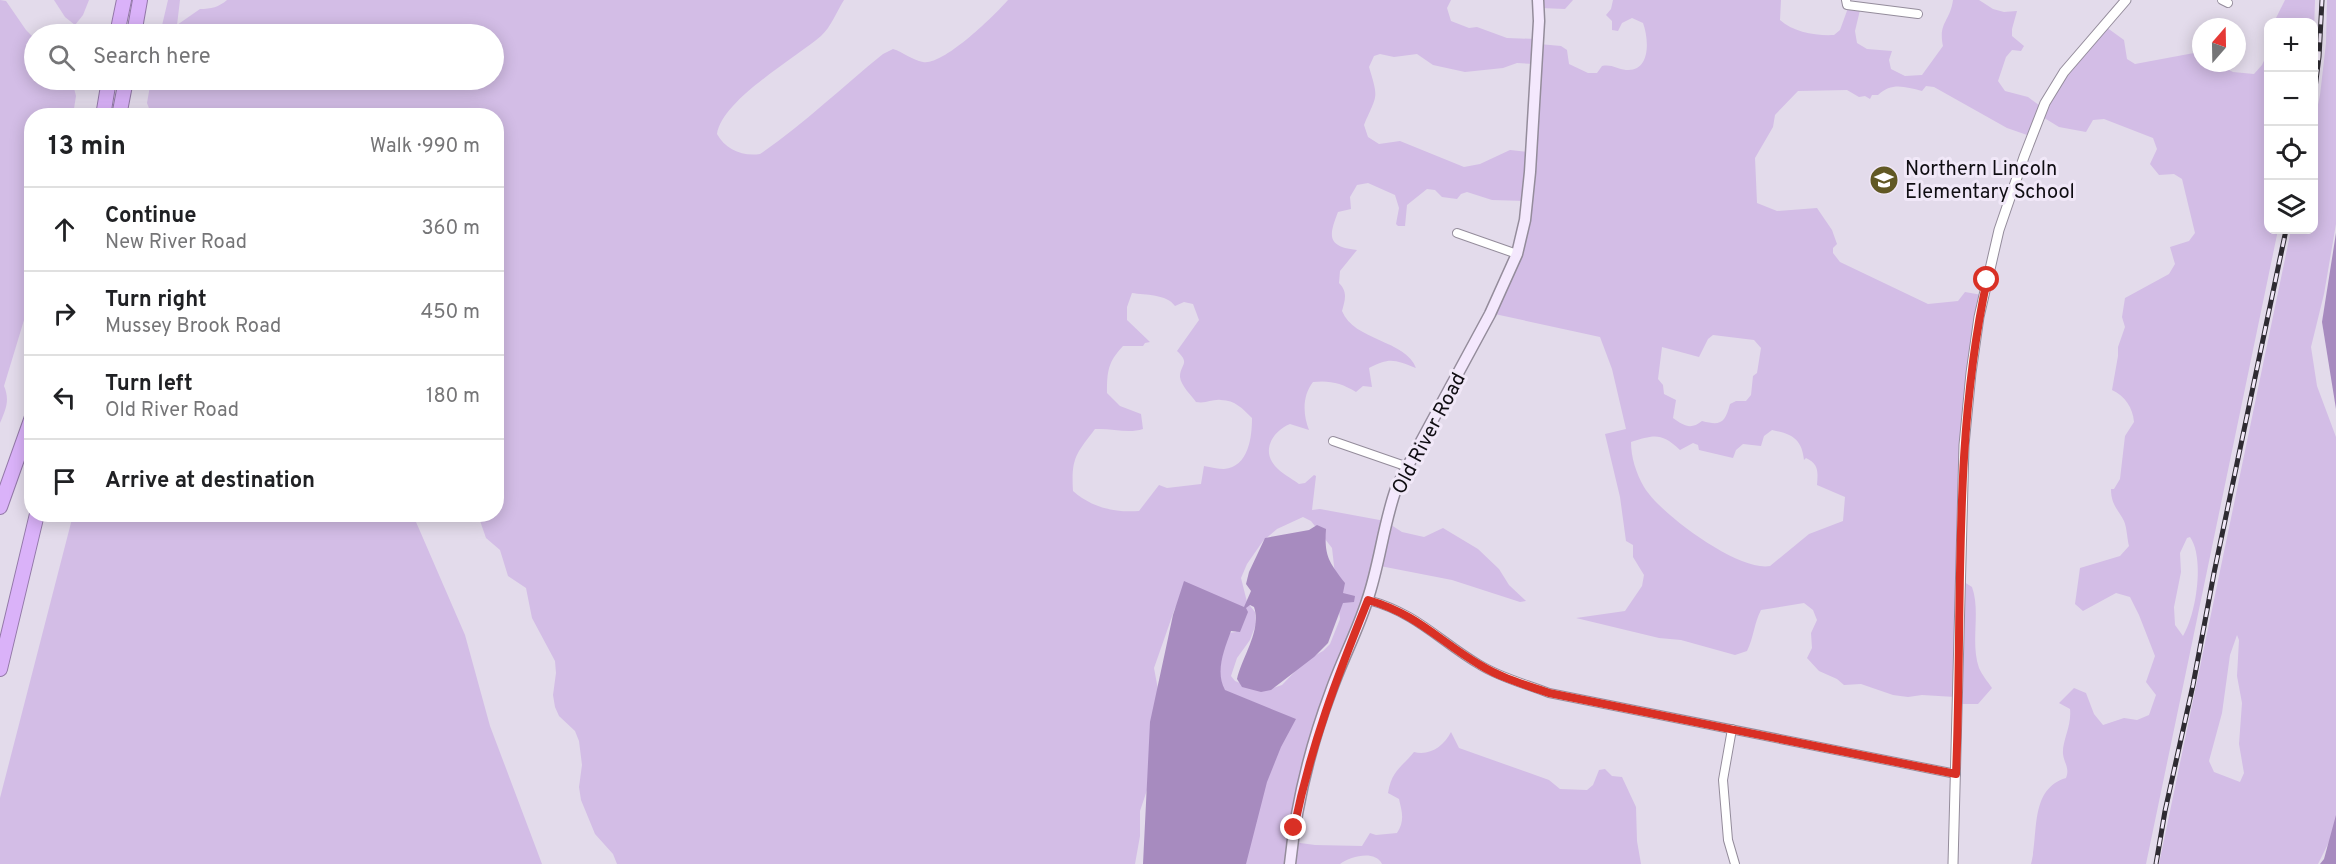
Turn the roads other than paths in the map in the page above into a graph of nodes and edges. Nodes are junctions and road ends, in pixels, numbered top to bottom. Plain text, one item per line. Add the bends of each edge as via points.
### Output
1 (124, 0) edge
2 (140, 0) edge
3 (1538, 0) edge
4 (2126, 0) edge
5 (1846, 2) edge
6 (1918, 14) dead end
7 (119, 24) edge
8 (136, 24) edge
9 (108, 90) edge
10 (124, 90) edge
11 (105, 108) edge
12 (121, 108) edge
13 (1457, 233) dead end
14 (1517, 254) junction
15 (24, 440) edge
16 (1333, 441) dead end
17 (1408, 467) junction
18 (0, 507) edge
19 (35, 522) edge
20 (1368, 600) junction
21 (0, 669) edge
22 (1732, 729) junction
23 (1956, 774) junction
24 (1290, 864) edge
25 (1735, 864) edge
26 (1953, 864) edge

1 - 7 highway
2 - 8 highway
3 - 14 main road, Old River Road via 1530,172
4 - 23 street via 2064,72 2045,103 2012,190 1987,280 1971,373 1964,446
5 - 6 street
9 - 11 highway
10 - 12 highway
13 - 14 street
14 - 17 main road, Old River Road via 1493,308
15 - 18 highway
16 - 17 street
17 - 20 main road, Old River Road via 1390,505
19 - 21 highway
20 - 22 street via 1408,615 1494,673 1549,693
20 - 24 main road, Old River Road via 1331,691 1304,777
22 - 23 street
22 - 25 street via 1723,780 1728,840
23 - 26 street

